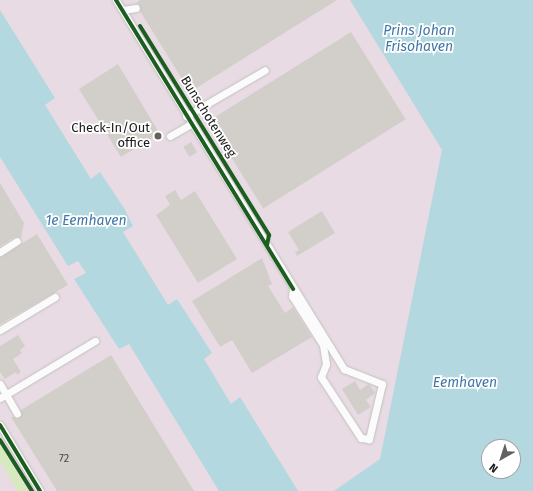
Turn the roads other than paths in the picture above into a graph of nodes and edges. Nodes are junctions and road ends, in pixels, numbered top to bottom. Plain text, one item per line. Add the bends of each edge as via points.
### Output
1 (116, 0) edge
2 (136, 8) dead end
3 (123, 10) junction
4 (265, 70) dead end
5 (186, 116) junction
6 (191, 124) junction
7 (170, 136) dead end
8 (17, 241) dead end
9 (0, 252) edge
10 (293, 289) junction
11 (55, 297) dead end
12 (0, 330) edge
13 (95, 341) dead end
14 (0, 384) edge
15 (3, 396) edge
16 (17, 413) dead end
17 (0, 425) edge
18 (40, 491) edge

1 - 3 street, Bunschotenweg
2 - 3 street
3 - 5 street, Bunschotenweg
4 - 5 street
5 - 6 street, Bunschotenweg
6 - 7 street
6 - 10 street, Bunschotenweg
8 - 9 street
10 - 10 street via 344,369 382,384 369,439 361,438 321,377 326,364 323,345 292,296
11 - 12 street
13 - 15 street
14 - 15 street
15 - 16 street
17 - 18 street

